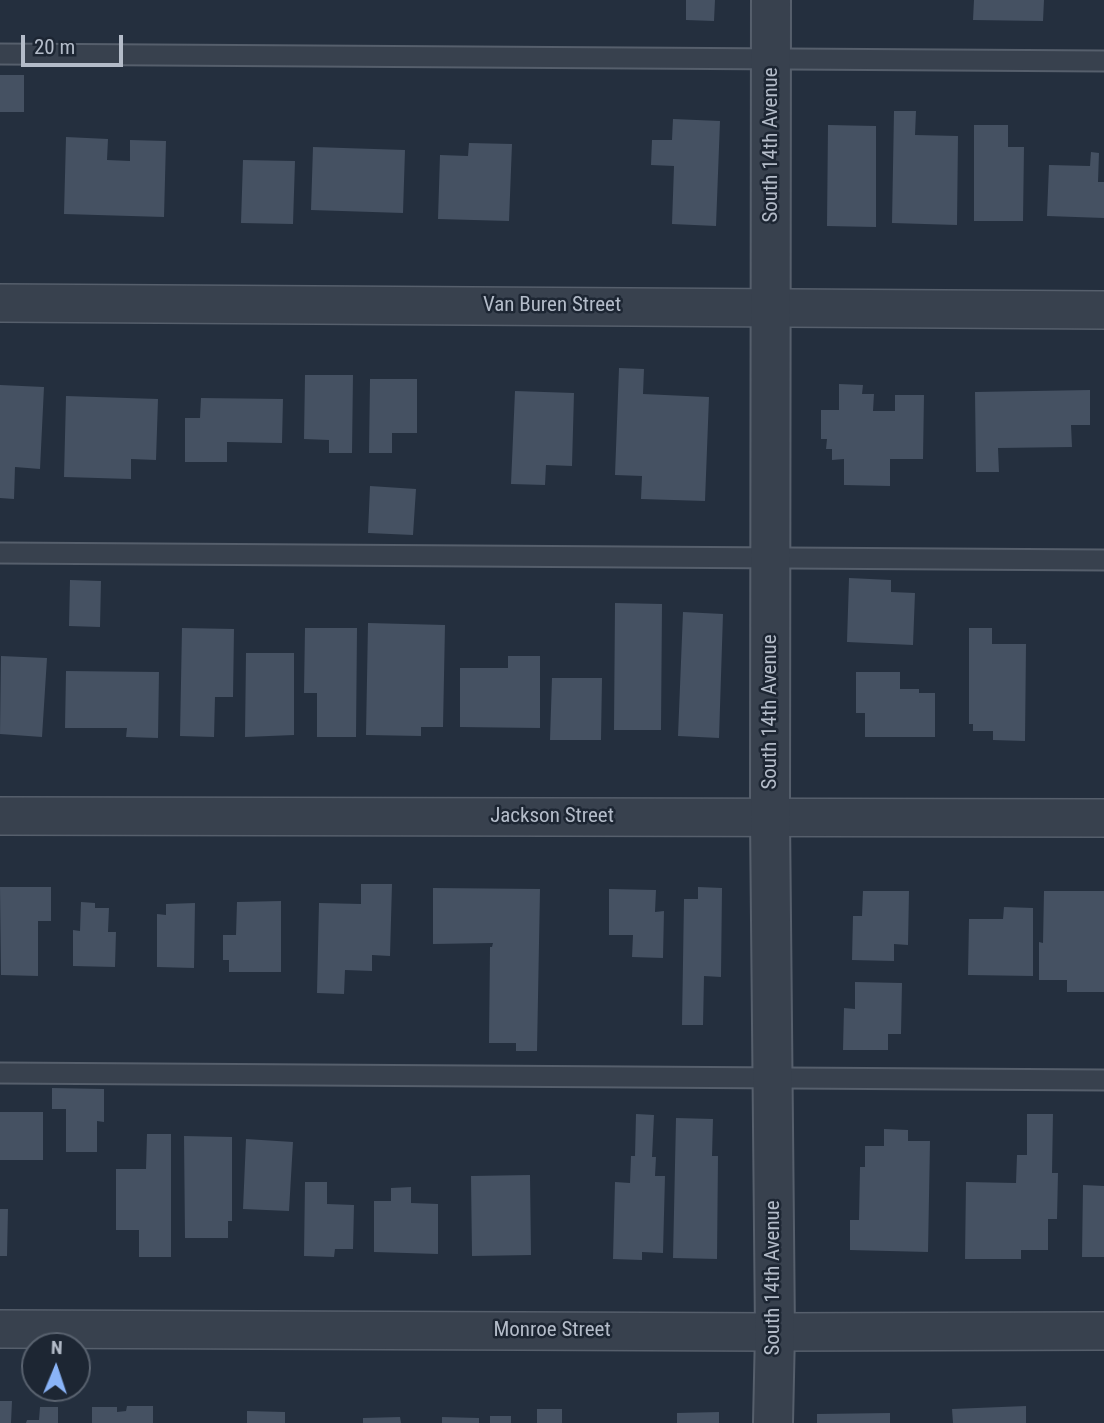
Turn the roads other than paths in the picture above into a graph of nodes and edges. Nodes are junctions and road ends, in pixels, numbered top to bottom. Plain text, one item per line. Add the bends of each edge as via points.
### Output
1 (771, 0) edge
2 (0, 54) edge
3 (772, 60) junction
4 (1104, 61) edge
5 (0, 303) edge
6 (772, 307) junction
7 (1104, 310) edge
8 (0, 553) edge
9 (771, 557) junction
10 (1104, 560) edge
11 (0, 816) edge
12 (770, 818) junction
13 (1104, 818) edge
14 (0, 1073) edge
15 (772, 1078) junction
16 (1104, 1080) edge
17 (0, 1329) edge
18 (1104, 1331) edge
19 (775, 1332) junction
20 (773, 1423) edge

1 - 3 street, South 14th Avenue
2 - 3 lane
3 - 4 lane
3 - 6 street, South 14th Avenue
5 - 6 street, Van Buren Street
6 - 7 street, Van Buren Street
6 - 9 street, South 14th Avenue
8 - 9 lane
9 - 10 lane
9 - 12 street, South 14th Avenue
11 - 12 street, Jackson Street
12 - 13 street, Jackson Street
12 - 15 street, South 14th Avenue
14 - 15 lane
15 - 16 lane
15 - 19 street, South 14th Avenue
17 - 19 street, Monroe Street
18 - 19 street, Monroe Street
19 - 20 street, South 14th Avenue

